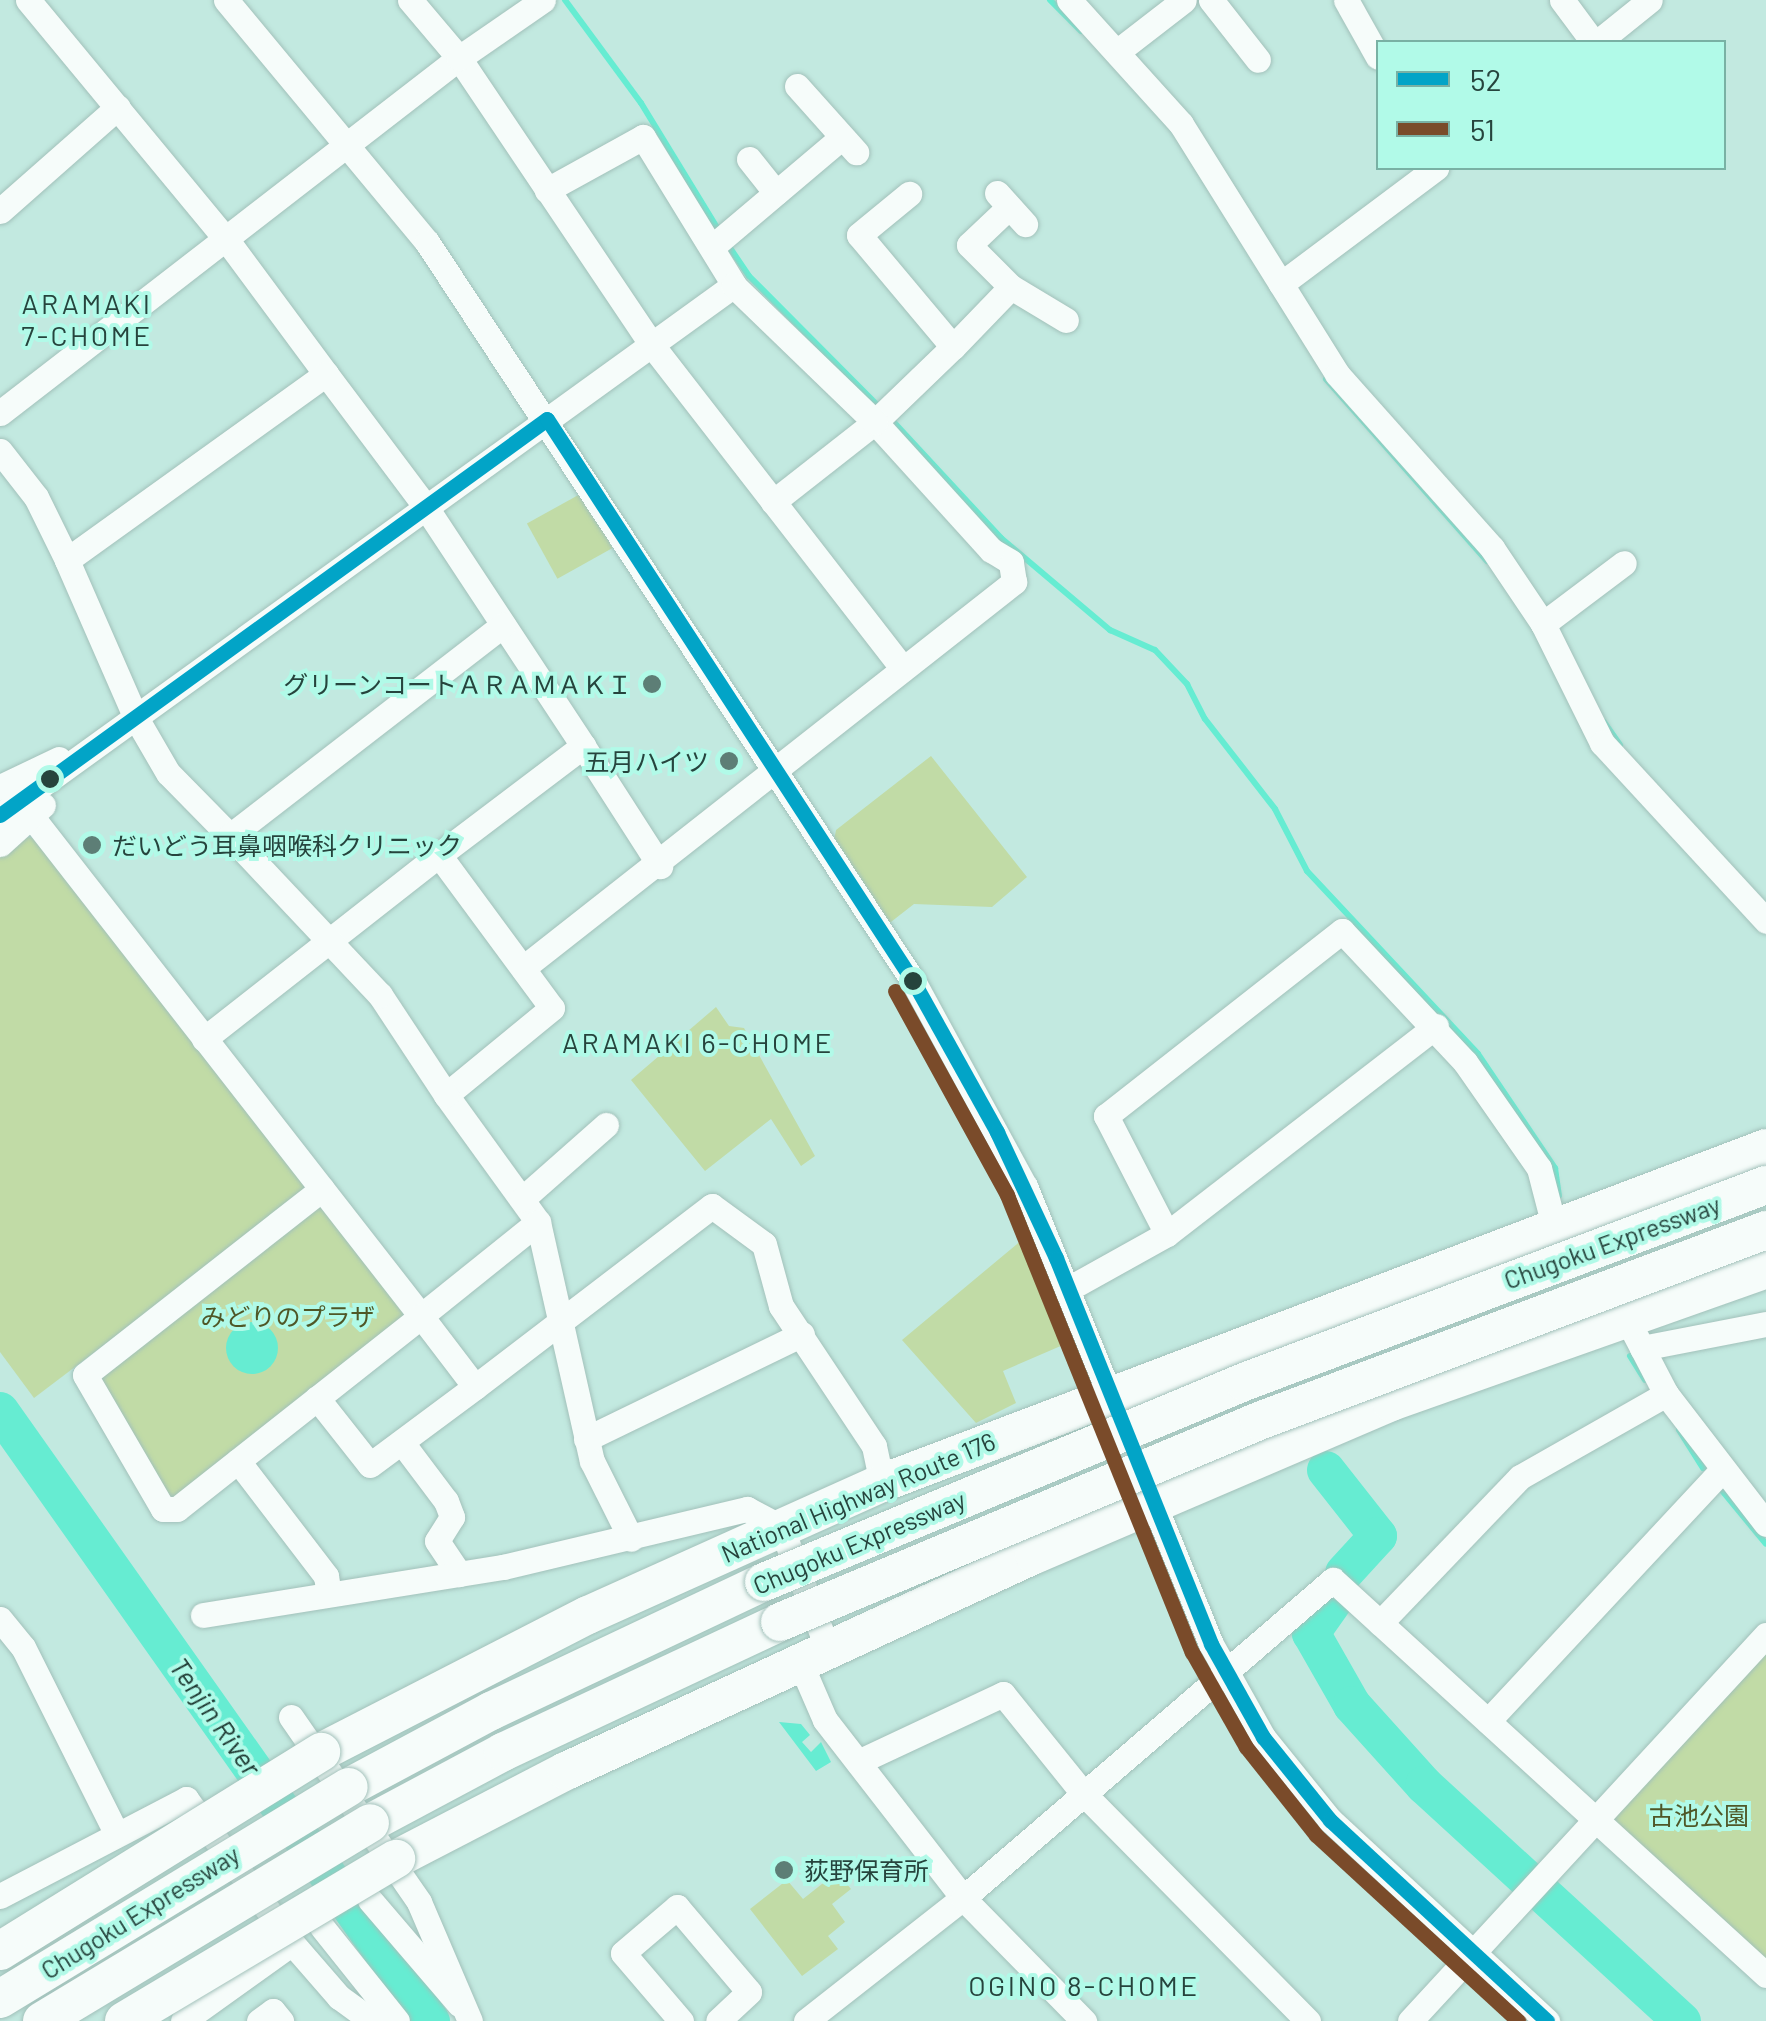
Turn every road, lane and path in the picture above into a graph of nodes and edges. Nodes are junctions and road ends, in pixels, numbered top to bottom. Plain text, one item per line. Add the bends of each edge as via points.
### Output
1 (28, 0) edge
2 (226, 0) edge
3 (410, 0) edge
4 (543, 0) edge
5 (1069, 0) edge
6 (1184, 0) edge
7 (1211, 0) edge
8 (1346, 0) edge
9 (1562, 0) edge
10 (1650, 0) edge
11 (1591, 40) edge
12 (1603, 40) edge
13 (1118, 51) junction
14 (1376, 53) edge
15 (1248, 56) dead end
16 (459, 58) junction
17 (796, 86) dead end
18 (118, 107) junction
19 (345, 144) junction
20 (749, 159) dead end
21 (1433, 170) edge
22 (547, 190) junction
23 (776, 193) junction
24 (909, 194) dead end
25 (1010, 208) dead end
26 (0, 211) edge
27 (226, 239) junction
28 (712, 247) junction
29 (1280, 284) junction
30 (734, 285) junction
31 (1011, 287) junction
32 (1066, 320) dead end
33 (650, 344) junction
34 (953, 347) junction
35 (326, 374) junction
36 (0, 414) edge
37 (547, 418) junction
38 (875, 422) junction
39 (0, 451) edge
40 (773, 502) junction
41 (425, 506) junction
42 (67, 560) junction
43 (1624, 563) dead end
44 (1544, 624) junction
45 (503, 625) junction
46 (903, 670) junction
47 (135, 716) junction
48 (98, 741) junction
49 (583, 746) junction
50 (776, 772) junction
51 (13, 805) edge
52 (230, 836) junction
53 (0, 844) edge
54 (439, 855) junction
55 (660, 866) junction
56 (1766, 921) edge
57 (328, 938) junction
58 (522, 968) junction
59 (1436, 1026) junction
60 (204, 1039) junction
61 (446, 1095) junction
62 (606, 1125) dead end
63 (1766, 1148) edge
64 (1766, 1185) edge
65 (322, 1189) junction
66 (522, 1199) junction
67 (538, 1222) junction
68 (1554, 1226) junction
69 (1766, 1230) edge
70 (1168, 1234) junction
71 (1766, 1269) edge
72 (1068, 1290) junction
73 (421, 1316) junction
74 (562, 1320) junction
75 (1766, 1324) edge
76 (802, 1334) junction
77 (1635, 1334) junction
78 (475, 1387) junction
79 (1108, 1393) junction
80 (1666, 1394) junction
81 (318, 1398) junction
82 (586, 1439) junction
83 (403, 1444) junction
84 (238, 1461) junction
85 (1722, 1470) junction
86 (882, 1482) junction
87 (1153, 1507) junction
88 (1766, 1524) edge
89 (781, 1528) junction
90 (631, 1539) junction
91 (459, 1574) junction
92 (329, 1594) junction
93 (203, 1616) dead end
94 (0, 1619) edge
95 (1380, 1623) junction
96 (1766, 1634) edge
97 (11, 1649) edge
98 (813, 1654) junction
99 (1226, 1672) junction
100 (291, 1717) dead end
101 (1488, 1721) junction
102 (858, 1762) junction
103 (1082, 1792) junction
104 (219, 1811) junction
105 (1596, 1818) junction
106 (116, 1833) junction
107 (0, 1896) edge
108 (962, 1898) junction
109 (370, 1900) dead end
110 (0, 1920) edge
111 (322, 1927) dead end
112 (278, 1939) junction
113 (0, 1951) edge
114 (1474, 1954) junction
115 (1766, 1975) edge
116 (0, 1999) edge
117 (464, 2013) edge
118 (1071, 2017) edge
119 (722, 2020) edge
120 (42, 2021) edge
121 (124, 2021) edge
122 (154, 2021) edge
123 (183, 2021) edge
124 (258, 2021) edge
125 (281, 2021) edge
126 (372, 2021) edge
127 (397, 2021) edge
128 (681, 2021) edge
129 (806, 2021) edge
130 (1308, 2021) edge
131 (1410, 2021) edge
132 (1547, 2021) edge

1 - 18 street
2 - 19 street
3 - 16 street
4 - 16 street
5 - 13 street
6 - 13 street
7 - 15 street
8 - 14 street
9 - 11 street
10 - 12 street
13 - 29 street via 1197,146
16 - 19 street
16 - 22 street
17 - 23 street via 849,145
18 - 26 street
18 - 27 street
19 - 27 street
19 - 37 street via 427,242
20 - 23 street
21 - 29 street
22 - 28 street via 643,138
22 - 33 street
23 - 28 street
24 - 34 street via 853,228
25 - 31 street via 970,245
27 - 35 street
27 - 36 street
28 - 30 street
29 - 44 street via 1348,388 1492,548
30 - 33 street
30 - 38 street
31 - 32 street
31 - 34 street
33 - 37 street
33 - 40 street
34 - 38 street
35 - 41 street
35 - 42 street
37 - 41 street
37 - 50 street
38 - 40 street
38 - 46 street via 991,550 1011,562 1014,582
39 - 42 street via 36,497
40 - 46 street
41 - 45 street
41 - 47 street
42 - 47 street
43 - 44 street
44 - 56 street via 1602,743
45 - 49 street
45 - 52 street
46 - 50 street
47 - 48 street
47 - 52 street via 168,773
48 - 51 street
48 - 51 street
49 - 54 street
49 - 55 street
50 - 55 street
50 - 72 street via 950,1046 1025,1186
51 - 53 street
51 - 60 street
52 - 57 street
54 - 57 street
54 - 58 street
55 - 58 street
57 - 60 street
57 - 61 street via 380,994
58 - 61 street via 550,1015
59 - 68 street via 1539,1168
59 - 70 street
59 - 70 street via 1342,931 1106,1116
60 - 65 street
61 - 66 street
62 - 66 street
63 - 68 highway, National Highway Route 176
64 - 116 highway, Chugoku Expressway, bridge via 1244,1382 764,1582 490,1711 349,1787
65 - 73 street
65 - 84 street via 85,1375 163,1509 177,1509
66 - 67 street
67 - 73 street
67 - 74 street
68 - 79 highway, National Highway Route 176
69 - 120 highway, Chugoku Expressway, bridge via 1260,1421 780,1622 503,1752 370,1823
70 - 72 street
71 - 77 highway
72 - 79 street
73 - 78 street
73 - 81 street
74 - 76 street via 712,1206 764,1244 781,1306
74 - 78 street
74 - 82 street
75 - 77 street
76 - 82 street
76 - 86 street via 834,1394 874,1446
77 - 80 street
77 - 87 highway via 1391,1402
78 - 83 street
79 - 86 highway, National Highway Route 176
79 - 87 street
80 - 85 street
80 - 95 street via 1520,1477
81 - 83 street via 370,1465
81 - 84 street
82 - 90 street
83 - 91 street via 446,1501 452,1517 437,1541
84 - 92 street via 326,1576
85 - 88 street
85 - 101 street
86 - 89 highway, National Highway Route 176
87 - 98 highway
87 - 99 street
89 - 90 street via 746,1509
89 - 98 street
89 - 104 highway, National Highway Route 176, bridge via 467,1674
90 - 91 street
91 - 92 street
92 - 93 street
94 - 97 street
95 - 99 street via 1333,1580
95 - 101 street
96 - 105 street
97 - 106 street
98 - 102 street via 825,1720
98 - 112 highway, bridge via 396,1860
99 - 103 street
99 - 114 street via 1309,1799
100 - 117 street via 420,1902
101 - 105 street
102 - 103 street via 1002,1694
102 - 108 street
103 - 108 street
103 - 130 street
104 - 110 highway, bridge
104 - 113 highway, National Highway Route 176, bridge
105 - 114 street
105 - 115 street
106 - 107 street
106 - 112 street via 186,1798
108 - 118 street
108 - 129 street
109 - 117 street
111 - 127 street
112 - 121 highway, bridge
112 - 122 highway, bridge
112 - 123 street
112 - 126 street
114 - 131 street
114 - 132 street
119 - 128 street via 749,1992 677,1908 622,1954
124 - 125 street via 273,2011

